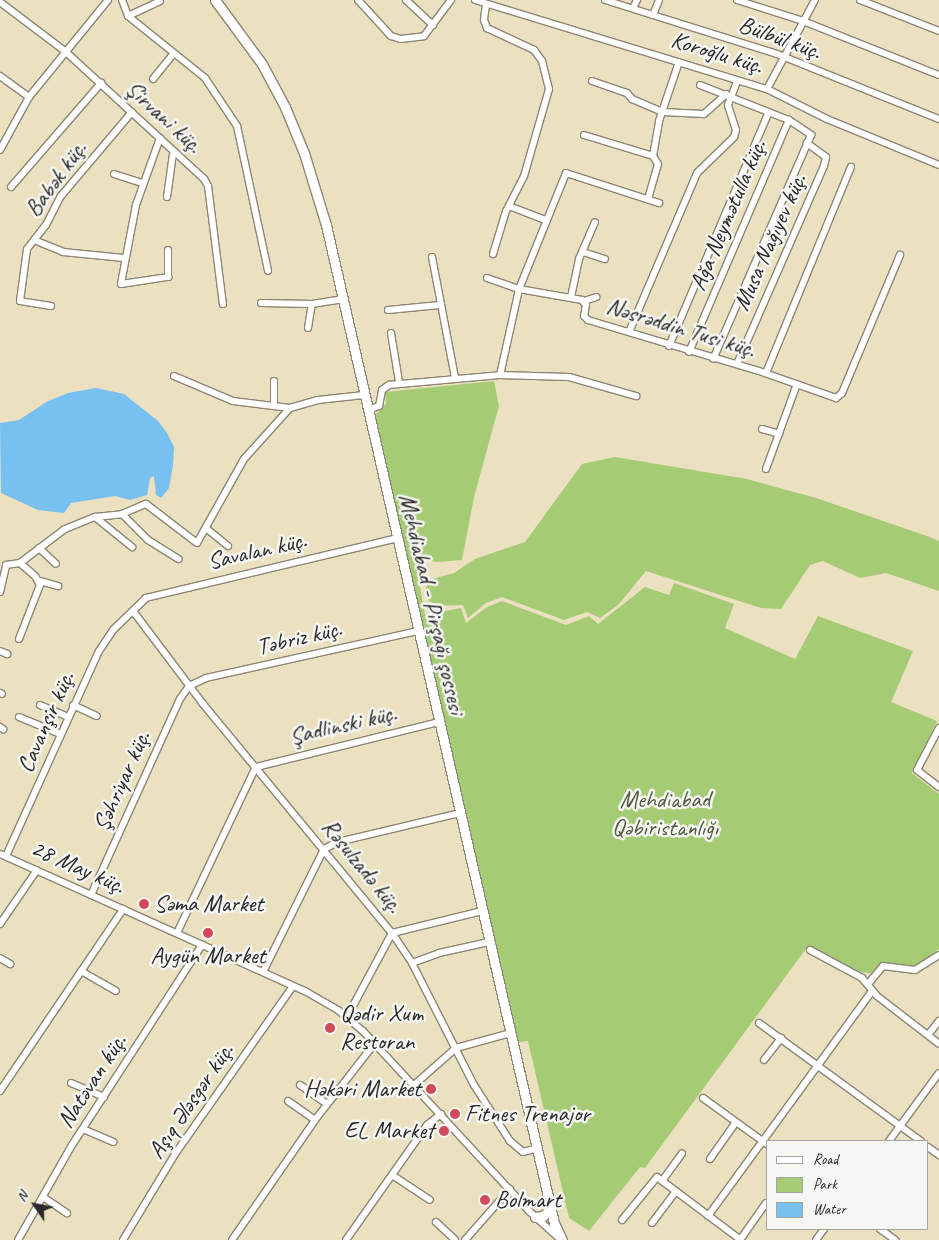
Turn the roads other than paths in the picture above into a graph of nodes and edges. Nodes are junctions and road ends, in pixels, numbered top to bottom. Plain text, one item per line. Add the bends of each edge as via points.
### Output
1 (108, 0) edge
2 (122, 0) edge
3 (215, 0) edge
4 (358, 0) edge
5 (406, 0) edge
6 (451, 0) edge
7 (475, 0) edge
8 (605, 0) edge
9 (637, 0) edge
10 (659, 0) edge
11 (737, 0) edge
12 (815, 0) edge
13 (860, 0) edge
14 (0, 2) edge
15 (160, 2) dead end
16 (486, 5) junction
17 (633, 8) junction
18 (653, 15) junction
19 (128, 16) junction
20 (803, 21) junction
21 (433, 25) junction
22 (939, 31) edge
23 (66, 52) junction
24 (173, 54) junction
25 (783, 57) junction
26 (679, 62) junction
27 (939, 75) edge
28 (0, 76) edge
29 (153, 78) dead end
30 (592, 81) dead end
31 (737, 81) junction
32 (100, 83) junction
33 (700, 85) dead end
34 (767, 88) junction
35 (728, 95) junction
36 (29, 97) junction
37 (132, 112) junction
38 (662, 112) junction
39 (769, 112) junction
40 (789, 120) junction
41 (939, 120) edge
42 (584, 135) dead end
43 (160, 138) junction
44 (807, 143) junction
45 (1, 146) edge
46 (173, 154) junction
47 (653, 156) junction
48 (939, 165) edge
49 (851, 167) dead end
50 (114, 174) dead end
51 (142, 183) junction
52 (11, 187) dead end
53 (167, 197) dead end
54 (648, 199) junction
55 (659, 204) dead end
56 (509, 206) junction
57 (546, 220) junction
58 (594, 222) dead end
59 (34, 240) junction
60 (168, 250) dead end
61 (583, 252) junction
62 (493, 254) dead end
63 (900, 255) dead end
64 (124, 258) junction
65 (432, 258) dead end
66 (605, 259) dead end
67 (268, 271) dead end
68 (487, 278) dead end
69 (519, 289) junction
70 (571, 297) junction
71 (596, 297) dead end
72 (344, 299) junction
73 (584, 301) junction
74 (261, 302) dead end
75 (223, 304) dead end
76 (312, 304) junction
77 (440, 305) junction
78 (51, 306) dead end
79 (388, 310) dead end
80 (308, 328) dead end
81 (629, 332) junction
82 (391, 333) dead end
83 (669, 346) junction
84 (689, 352) junction
85 (713, 358) junction
86 (737, 364) junction
87 (766, 373) junction
88 (500, 375) junction
89 (174, 376) dead end
90 (455, 378) junction
91 (274, 381) dead end
92 (399, 382) junction
93 (798, 384) junction
94 (364, 394) junction
95 (636, 396) dead end
96 (274, 406) junction
97 (290, 408) junction
98 (368, 410) junction
99 (762, 429) dead end
100 (779, 434) junction
101 (766, 469) dead end
102 (122, 514) junction
103 (95, 516) junction
104 (207, 529) junction
105 (397, 538) junction
106 (228, 546) dead end
107 (132, 547) dead end
108 (39, 548) junction
109 (178, 559) dead end
110 (20, 563) junction
111 (56, 564) dead end
112 (1, 580) edge
113 (40, 580) junction
114 (58, 586) dead end
115 (0, 592) edge
116 (133, 612) junction
117 (418, 631) junction
118 (20, 638) dead end
119 (0, 651) edge
120 (7, 654) dead end
121 (189, 686) junction
122 (40, 705) dead end
123 (73, 705) junction
124 (97, 716) dead end
125 (19, 717) dead end
126 (68, 717) junction
127 (439, 722) junction
128 (939, 728) edge
129 (60, 734) junction
130 (256, 767) junction
131 (939, 787) edge
132 (460, 813) junction
133 (324, 849) junction
134 (3, 855) edge
135 (37, 870) junction
136 (91, 894) junction
137 (123, 908) junction
138 (482, 911) junction
139 (3, 915) edge
140 (0, 924) edge
141 (177, 933) junction
142 (392, 933) junction
143 (489, 942) junction
144 (202, 945) junction
145 (810, 950) dead end
146 (939, 954) edge
147 (0, 958) edge
148 (412, 963) junction
149 (10, 964) dead end
150 (81, 971) junction
151 (263, 972) junction
152 (868, 984) junction
153 (293, 986) junction
154 (116, 991) dead end
155 (872, 991) junction
156 (348, 1017) junction
157 (939, 1020) edge
158 (759, 1023) dead end
159 (511, 1033) junction
160 (928, 1035) junction
161 (781, 1038) junction
162 (375, 1043) junction
163 (939, 1044) edge
164 (456, 1048) junction
165 (764, 1060) dead end
166 (819, 1065) junction
167 (939, 1073) edge
168 (71, 1083) dead end
169 (300, 1085) dead end
170 (414, 1085) junction
171 (0, 1091) edge
172 (104, 1097) junction
173 (703, 1098) dead end
174 (288, 1101) dead end
175 (327, 1104) junction
176 (441, 1114) junction
177 (315, 1120) junction
178 (736, 1122) junction
179 (900, 1126) junction
180 (83, 1130) junction
181 (767, 1140) edge
182 (890, 1140) edge
183 (920, 1140) edge
184 (113, 1142) dead end
185 (765, 1143) edge
186 (538, 1148) junction
187 (682, 1153) dead end
188 (710, 1159) dead end
189 (392, 1174) junction
190 (662, 1181) junction
191 (510, 1189) junction
192 (676, 1191) junction
193 (43, 1197) junction
194 (430, 1200) dead end
195 (766, 1203) dead end
196 (551, 1208) junction
197 (67, 1213) dead end
198 (708, 1216) junction
199 (535, 1217) junction
200 (622, 1220) dead end
201 (436, 1222) dead end
202 (652, 1223) dead end
203 (550, 1226) junction
204 (881, 1230) edge
205 (562, 1239) edge
206 (18, 1240) edge
207 (124, 1240) edge
208 (232, 1240) edge
209 (346, 1240) edge
210 (455, 1240) edge
211 (465, 1240) edge
212 (740, 1240) edge
213 (894, 1240) edge

1 - 23 street
2 - 19 street
3 - 72 main road, Mehdiabad - Pirşağı şossesi via 262,64 293,124 323,215
4 - 21 street via 395,39 422,37
5 - 21 street
6 - 21 street
7 - 16 street, Koroğlu küç.
8 - 17 street, Bülbül küç.
9 - 17 street
10 - 18 street
11 - 20 street
12 - 20 street
13 - 22 street
14 - 23 street, Şirvani küç.
15 - 19 street
16 - 26 street, Koroğlu küç.
16 - 56 street via 484,20 487,28 534,50 548,79 549,89 537,136 522,183
17 - 18 street, Bülbül küç.
18 - 25 street, Bülbül küç.
19 - 24 street
20 - 25 street
20 - 27 street
23 - 32 street, Şirvani küç.
23 - 36 street
24 - 29 street
24 - 67 street via 205,78 237,126
25 - 34 street
25 - 41 street, Bülbül küç.
26 - 31 street, Koroğlu küç.
26 - 38 street
28 - 36 street
30 - 38 street via 627,93 632,99
31 - 34 street, Koroğlu küç.
31 - 35 street
32 - 37 street, Şirvani küç.
32 - 52 street
33 - 35 street
34 - 48 street, Koroğlu küç. via 827,119
35 - 38 street via 704,114
35 - 39 street
35 - 81 street via 736,130 734,137 697,173
36 - 45 street
37 - 43 street, Şirvani küç.
37 - 59 street, Babək küç. via 61,196
38 - 47 street
39 - 40 street
39 - 83 street
40 - 44 street via 809,132
40 - 84 street, Ağa Neymətulla küç.
42 - 47 street
43 - 46 street, Şirvani küç.
43 - 51 street
44 - 85 street
44 - 86 street, Musa Nağıyev küç. via 826,157 824,166
46 - 53 street
46 - 75 street, Şirvani küç. via 208,186
47 - 54 street via 658,164
49 - 87 street
50 - 51 street
51 - 64 street
54 - 55 street
54 - 57 street via 566,173
56 - 57 street
56 - 62 street
57 - 69 street
58 - 61 street
59 - 64 street via 63,252
59 - 78 street, Babək küç. via 24,258 20,301
60 - 64 street via 168,277 131,285 120,280
61 - 66 street
61 - 70 street
63 - 93 street, Nəsrəddin Tusi küç. via 839,398
65 - 77 street
68 - 69 street, Nəsrəddin Tusi küç.
69 - 70 street, Nəsrəddin Tusi küç.
69 - 88 street
70 - 73 street, Nəsrəddin Tusi küç.
71 - 73 street
72 - 76 street
72 - 94 main road, Mehdiabad - Pirşağı şossesi
73 - 81 street, Nəsrəddin Tusi küç. via 586,319
74 - 76 street
76 - 80 street
77 - 79 street
77 - 90 street
81 - 83 street, Nəsrəddin Tusi küç.
82 - 92 street
83 - 84 street, Nəsrəddin Tusi küç.
84 - 85 street, Nəsrəddin Tusi küç.
85 - 86 street, Nəsrəddin Tusi küç.
86 - 87 street, Nəsrəddin Tusi küç.
87 - 93 street, Nəsrəddin Tusi küç.
88 - 90 street
88 - 95 street via 569,377
89 - 96 street via 233,401
90 - 92 street
91 - 96 street
92 - 98 street via 384,386 379,406
93 - 100 street
94 - 97 street via 318,400
94 - 98 main road, Mehdiabad - Pirşağı şossesi
96 - 97 street
97 - 104 street via 244,459
98 - 105 main road, Mehdiabad - Pirşağı şossesi
99 - 100 street
100 - 101 street
102 - 103 street
102 - 104 street via 151,506 195,543
102 - 109 street via 148,540
103 - 107 street
103 - 108 street via 65,529
104 - 106 street
105 - 116 street, Savalan küç. via 151,595
105 - 117 main road, Mehdiabad - Pirşağı şossesi
108 - 110 street
108 - 111 street
110 - 112 street via 6,565
110 - 113 street
112 - 115 street
113 - 114 street
113 - 118 street via 39,592
116 - 121 street, Rəsulzadə küç.
116 - 123 street, Cavanşir küç. via 106,639
117 - 121 street, Təbriz küç. via 206,678
117 - 127 main road, Mehdiabad - Pirşağı şossesi
119 - 120 street
121 - 130 street, Rəsulzadə küç.
121 - 136 street, Şəhriyar küç. via 180,699
122 - 126 street
123 - 124 street
123 - 126 street, Cavanşir küç.
125 - 129 street
126 - 129 street, Cavanşir küç.
127 - 130 street, Şadlinski küç.
127 - 132 main road, Mehdiabad - Pirşağı şossesi
128 - 131 street via 917,770
129 - 134 street, Cavanşir küç.
130 - 133 street, Rəsulzadə küç.
130 - 141 street
132 - 133 street via 338,842
132 - 138 main road, Mehdiabad - Pirşağı şossesi
133 - 142 street, Rəsulzadə küç.
133 - 151 street
134 - 135 street, 28 May küç.
135 - 136 street, 28 May küç.
135 - 139 street
136 - 137 street, 28 May küç.
137 - 141 street, 28 May küç.
137 - 150 street
138 - 142 street
138 - 143 main road, Mehdiabad - Pirşağı şossesi
139 - 140 street
141 - 144 street, 28 May küç.
142 - 148 street, Rəsulzadə küç.
142 - 156 street
143 - 148 street via 439,953
143 - 159 main road, Mehdiabad - Pirşağı şossesi
144 - 151 street, 28 May küç.
144 - 172 street, Natəvan küç.
145 - 152 street
146 - 152 street via 915,970 883,966
147 - 149 street
148 - 164 street, Rəsulzadə küç.
150 - 154 street
150 - 171 street
151 - 153 street, 28 May küç.
152 - 155 street
153 - 156 street, 28 May küç.
153 - 207 street, Aşıq Ələsgər küç. via 175,1154
155 - 160 street
155 - 166 street
156 - 162 street, 28 May küç.
157 - 160 street
158 - 161 street
159 - 164 street
159 - 186 main road, Mehdiabad - Pirşağı şossesi
160 - 163 street
161 - 165 street
161 - 166 street
162 - 170 street, 28 May küç.
162 - 175 street
164 - 170 street
164 - 186 street, Rəsulzadə küç. via 474,1085 510,1141 523,1152
166 - 179 street
166 - 181 street
167 - 179 street
168 - 172 street
169 - 175 street
170 - 176 street, 28 May küç.
172 - 180 street, Natəvan küç.
173 - 178 street
174 - 177 street
175 - 177 street
176 - 189 street via 427,1125
176 - 191 street, 28 May küç.
177 - 208 street
178 - 185 street
178 - 188 street
179 - 182 street
179 - 183 street
180 - 184 street
180 - 193 street, Natəvan küç.
185 - 198 street
186 - 196 main road, Mehdiabad - Pirşağı şossesi
187 - 190 street
189 - 194 street
189 - 209 street
190 - 192 street
190 - 200 street via 654,1177
191 - 199 street, 28 May küç.
191 - 211 street
192 - 198 street
192 - 202 street
193 - 197 street
193 - 206 street, Natəvan küç.
195 - 212 street
196 - 199 main road via 543,1216
196 - 203 main road, Mehdiabad - Pirşağı şossesi
198 - 212 street
199 - 203 street, 28 May küç.
201 - 210 street
203 - 205 main road, Mehdiabad - Pirşağı şossesi
204 - 213 street

